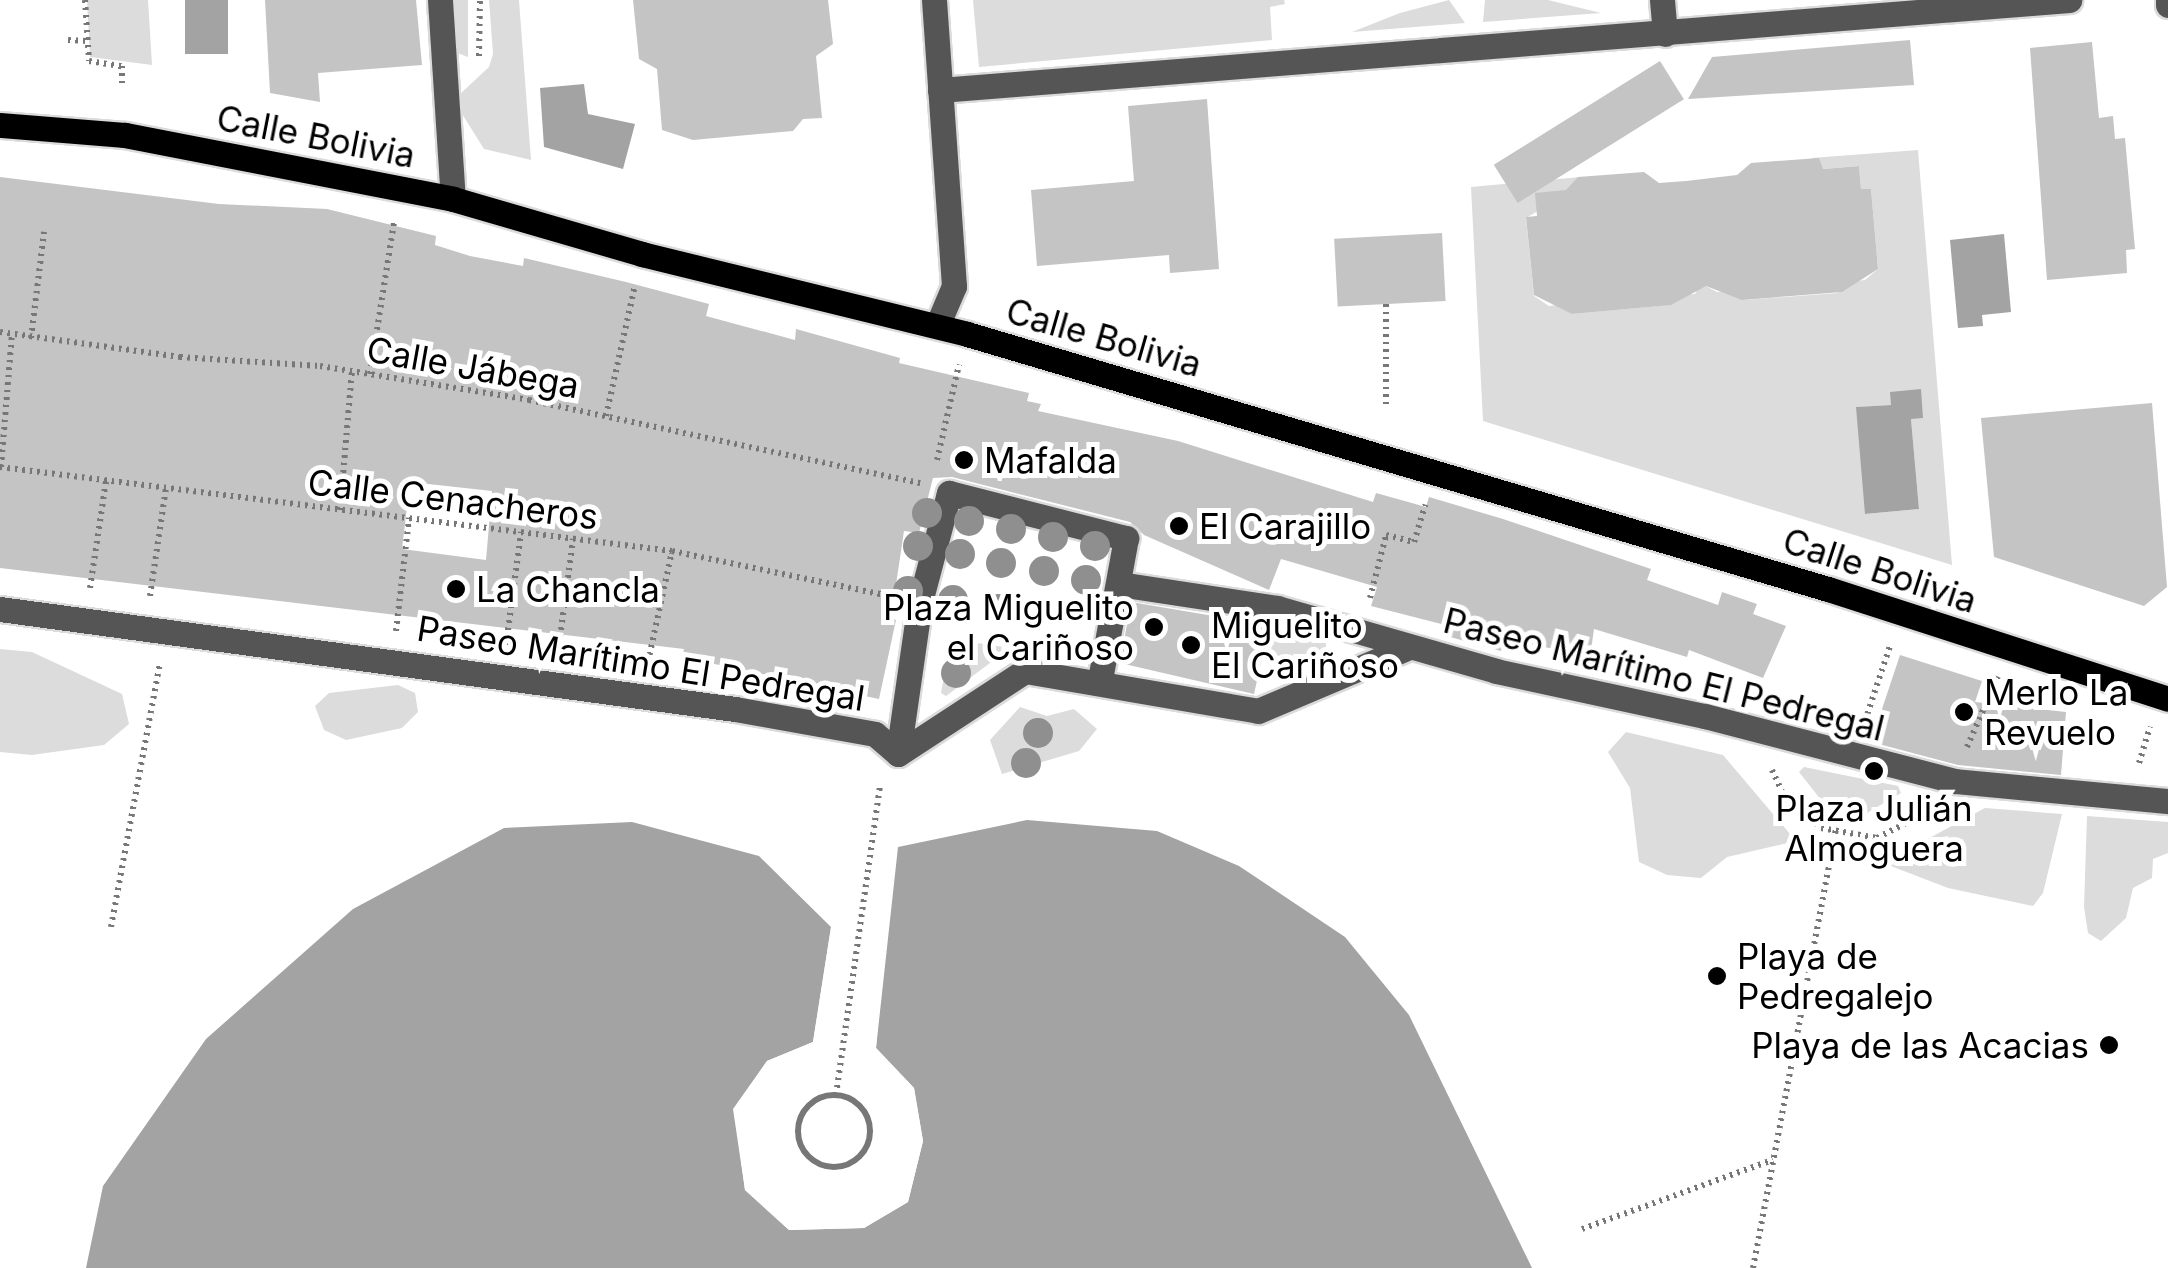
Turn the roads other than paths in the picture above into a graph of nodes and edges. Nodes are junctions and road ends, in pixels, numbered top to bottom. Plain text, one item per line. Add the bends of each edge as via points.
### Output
1 (440, 0) edge
2 (934, 0) edge
3 (1662, 0) edge
4 (2070, 0) edge
5 (1665, 34) junction
6 (940, 90) junction
7 (0, 125) edge
8 (453, 199) junction
9 (937, 326) junction
10 (1120, 584) junction
11 (0, 609) edge
12 (1408, 648) junction
13 (1100, 680) junction
14 (2168, 699) edge
15 (891, 748) junction
16 (2168, 801) edge

1 - 8 street
2 - 6 street
3 - 5 street
4 - 5 street
5 - 6 street
6 - 9 street via 954,286
7 - 8 main road, Calle Bolivia via 125,135
8 - 9 main road, Calle Bolivia via 642,254
9 - 14 main road, Calle Bolivia via 1828,588
10 - 12 street via 1277,608
10 - 13 street
10 - 15 street via 1126,538 949,493
11 - 15 street, Paseo Marítimo El Pedregal via 641,695 875,734
12 - 13 street, Paseo Marítimo El Pedregal via 1258,712
12 - 16 street, Paseo Marítimo El Pedregal via 1954,781
13 - 15 street, Paseo Marítimo El Pedregal via 1025,670

